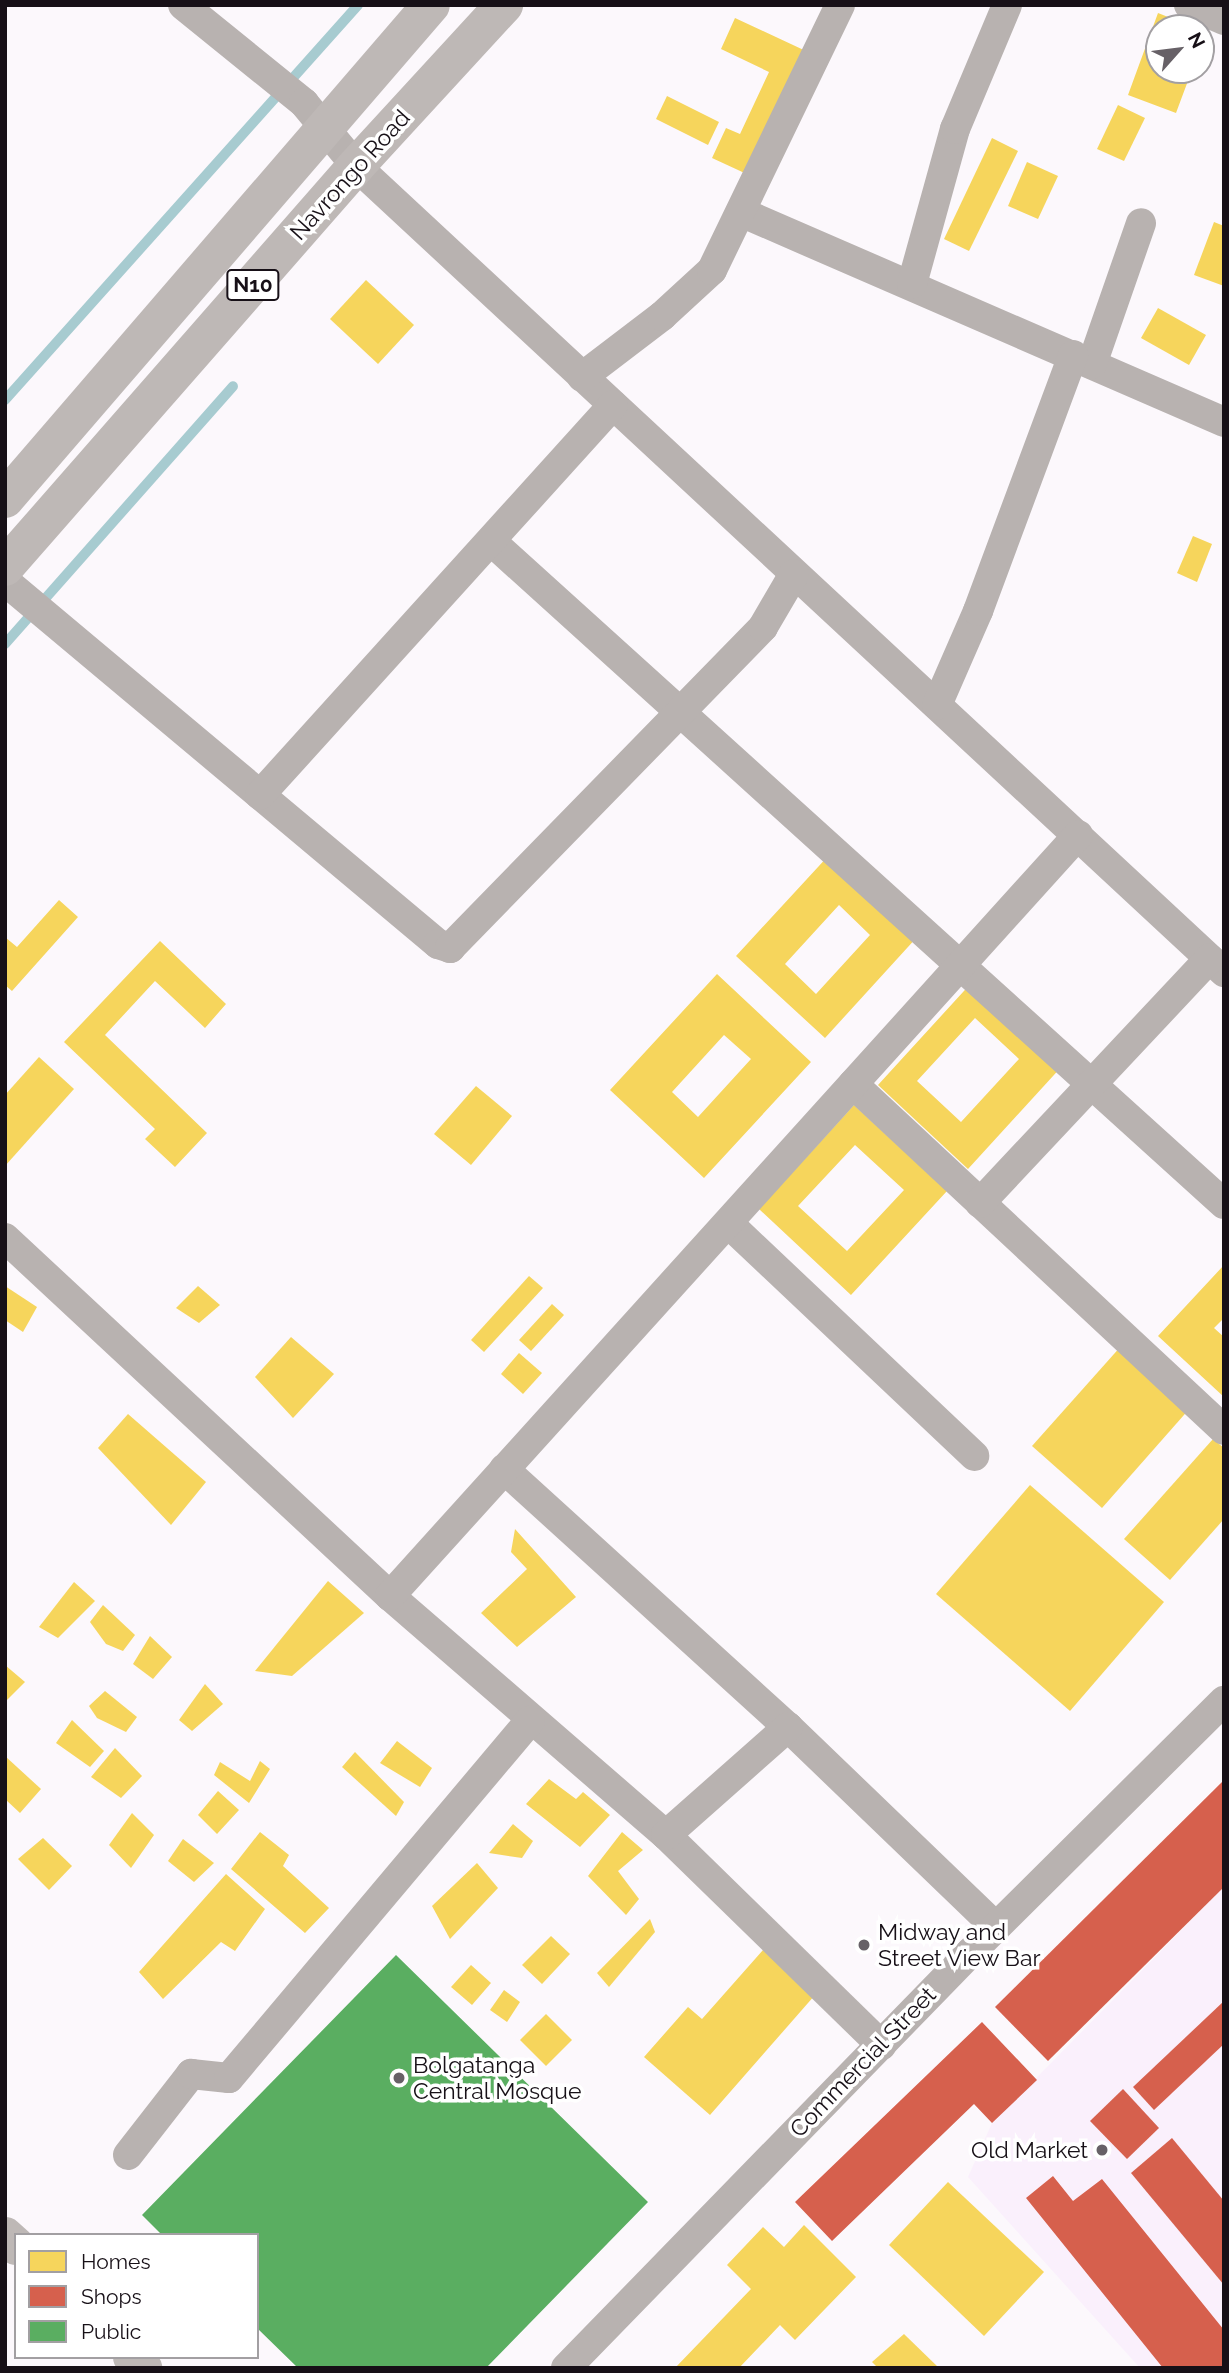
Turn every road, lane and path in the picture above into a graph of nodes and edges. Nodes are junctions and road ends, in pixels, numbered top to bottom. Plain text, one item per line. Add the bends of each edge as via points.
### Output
1 (183, 5) edge
2 (432, 5) edge
3 (504, 5) edge
4 (840, 5) edge
5 (1007, 5) edge
6 (1189, 5) edge
7 (1224, 20) edge
8 (328, 130) junction
9 (356, 166) junction
10 (743, 214) junction
11 (1140, 223) dead end
12 (912, 284) junction
13 (1083, 360) junction
14 (582, 377) junction
15 (613, 405) junction
16 (1224, 422) edge
17 (5, 499) edge
18 (491, 541) junction
19 (5, 567) edge
20 (794, 574) junction
21 (5, 581) edge
22 (937, 705) junction
23 (681, 713) junction
24 (260, 795) junction
25 (1078, 835) junction
26 (960, 966) junction
27 (1217, 966) edge
28 (853, 1084) junction
29 (1091, 1084) junction
30 (980, 1203) junction
31 (1224, 1204) edge
32 (728, 1223) junction
33 (5, 1238) edge
34 (1224, 1430) edge
35 (974, 1456) dead end
36 (504, 1469) junction
37 (390, 1596) junction
38 (1224, 1701) edge
39 (530, 1721) junction
40 (788, 1727) junction
41 (666, 1835) junction
42 (996, 1927) junction
43 (881, 2045) junction
44 (128, 2155) dead end
45 (566, 2368) edge

1 - 8 street via 304,103
2 - 8 highway, Navrongo Road / N10
3 - 9 highway, Navrongo Road / N10
4 - 10 street
5 - 12 street via 955,129
6 - 7 street
8 - 9 street
8 - 17 highway, Navrongo Road / N10
9 - 14 street
9 - 19 highway, Navrongo Road / N10
10 - 12 street
10 - 14 street via 712,270 662,317
11 - 13 street
12 - 13 street
13 - 16 street
13 - 22 street
14 - 15 street
15 - 18 street
15 - 20 street
18 - 23 street
18 - 24 street
20 - 22 street
20 - 23 street via 762,627
21 - 24 street
22 - 25 street
23 - 24 street via 450,948 438,944
23 - 26 street
25 - 26 street
25 - 27 street
26 - 28 street
26 - 29 street
27 - 29 street
28 - 30 street
28 - 32 street
29 - 30 street
29 - 31 street
30 - 34 street
32 - 35 street
32 - 36 street
33 - 37 street
36 - 37 street
36 - 40 street
37 - 39 street
38 - 42 street, Commercial Street
39 - 41 street
39 - 44 street via 229,2078 191,2074
40 - 41 street
40 - 42 street
41 - 43 street
42 - 43 street, Commercial Street
43 - 45 street, Commercial Street

